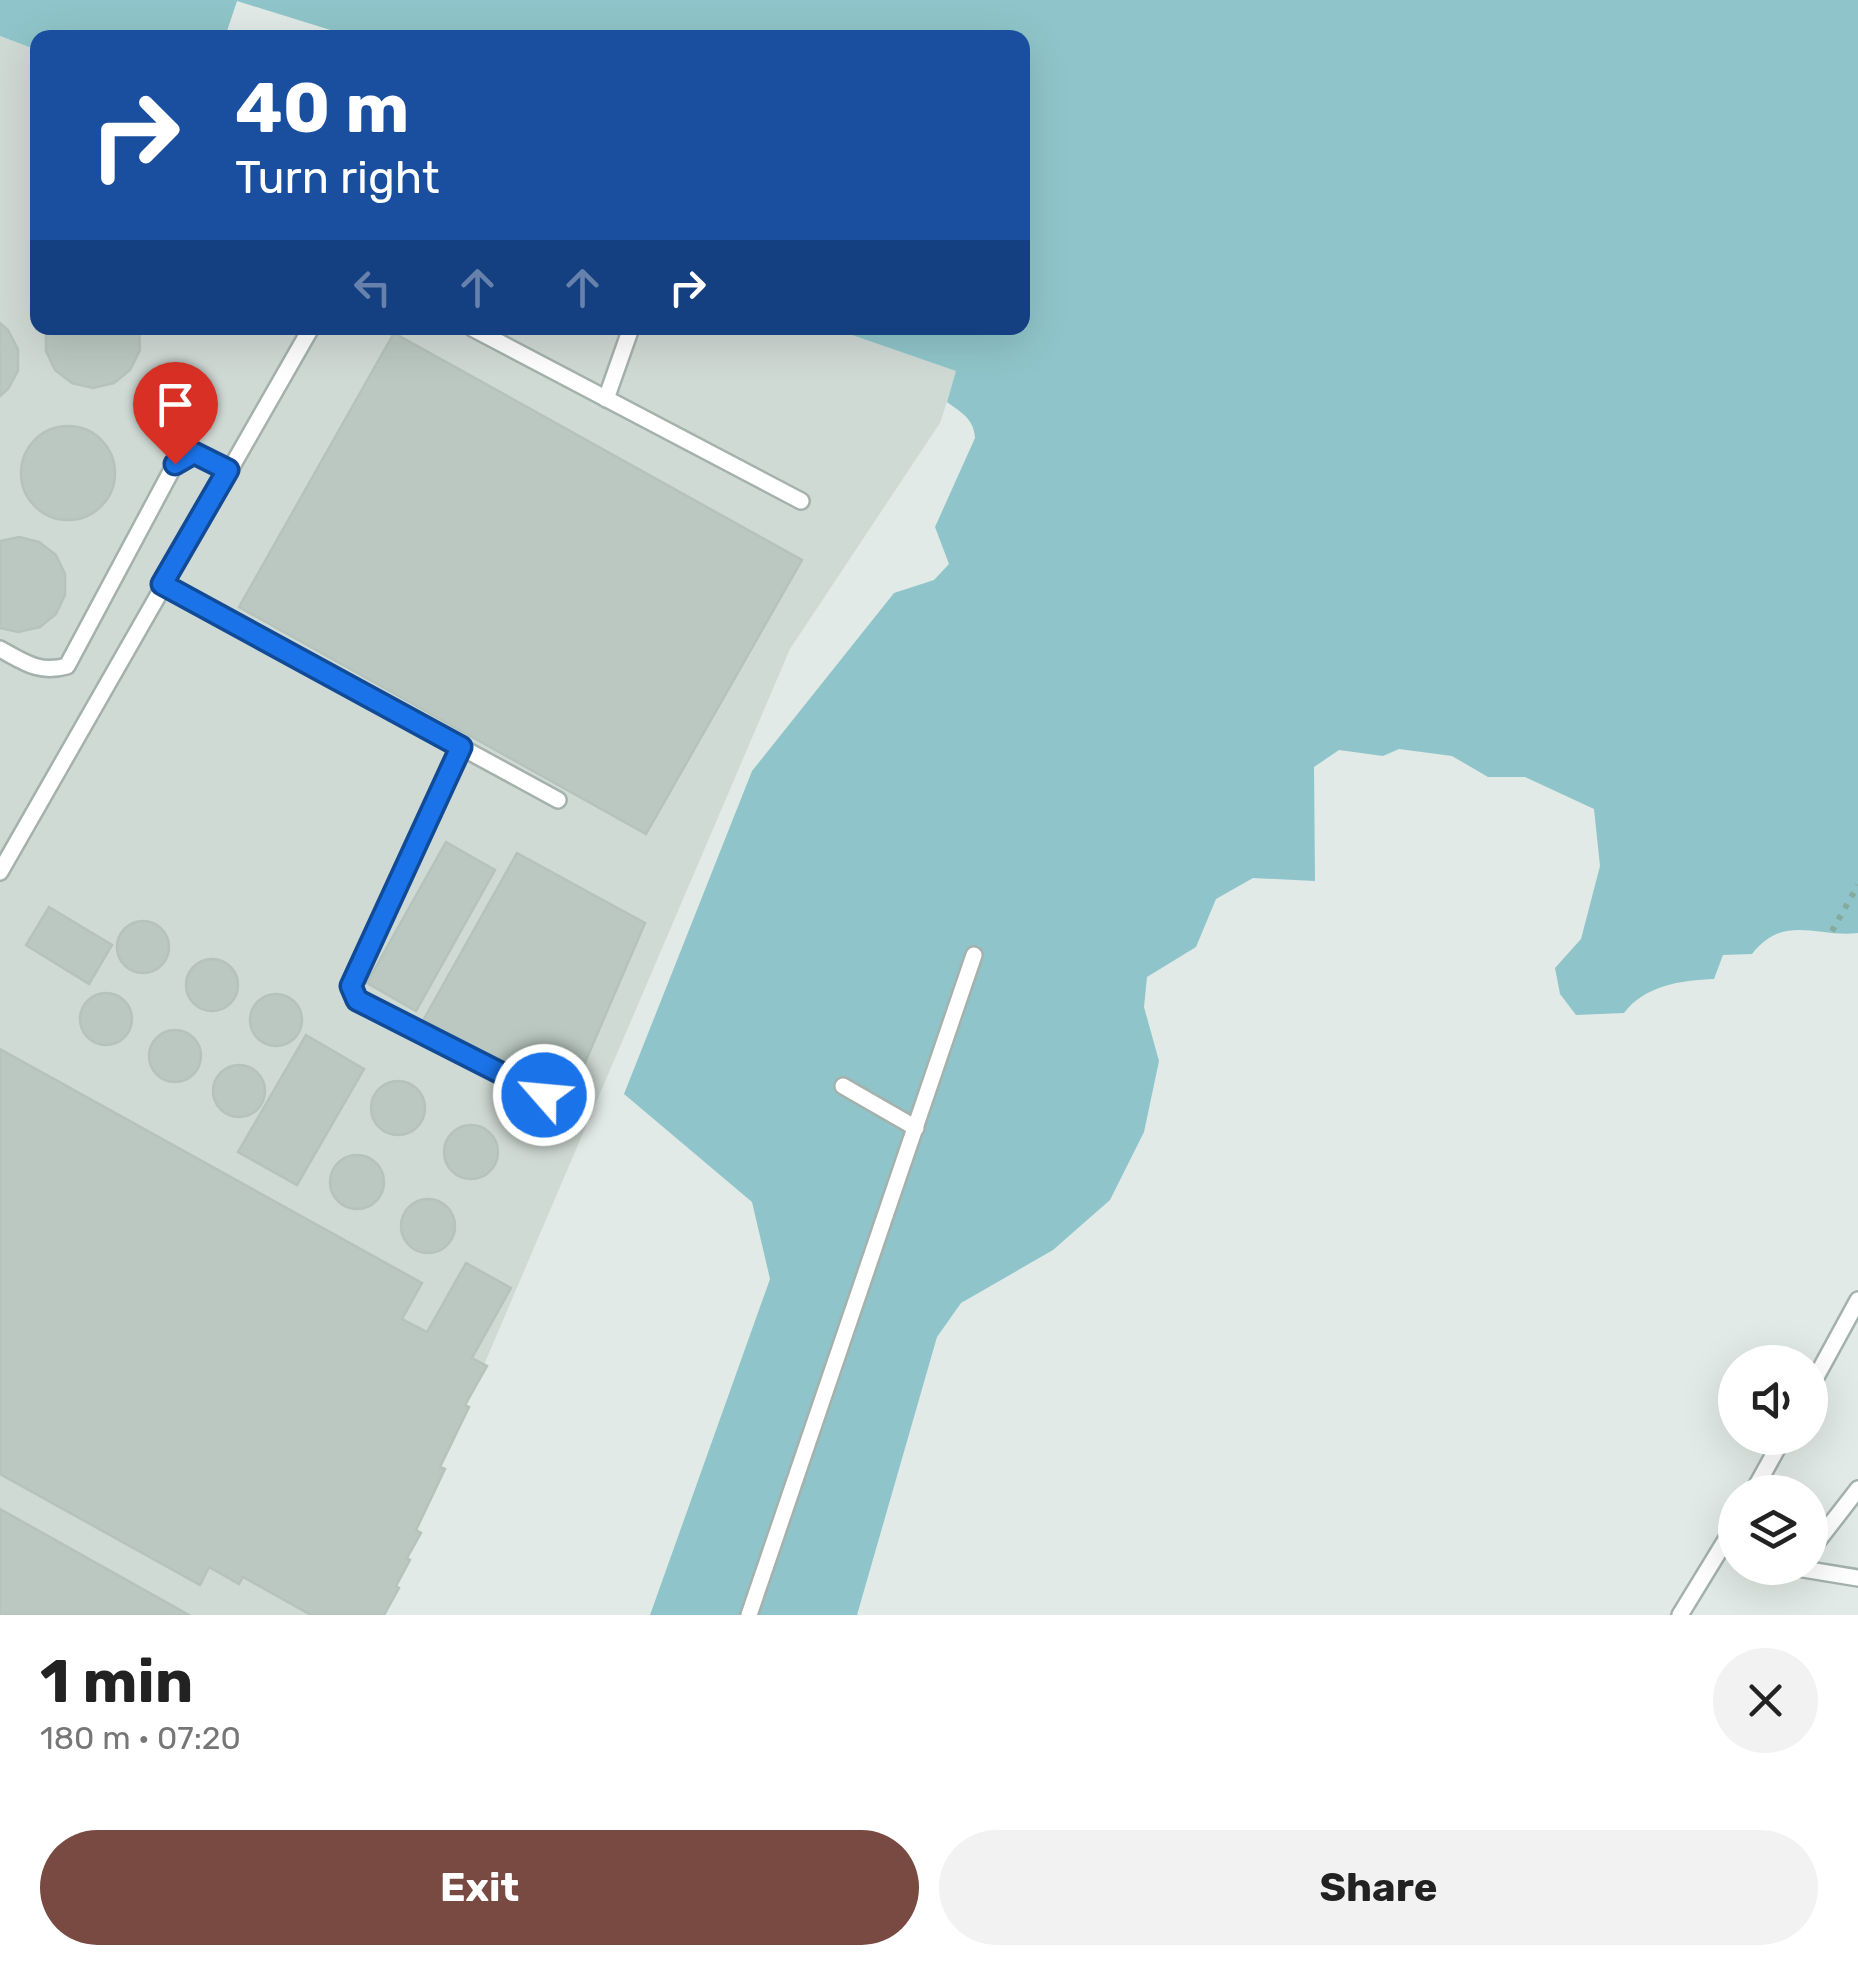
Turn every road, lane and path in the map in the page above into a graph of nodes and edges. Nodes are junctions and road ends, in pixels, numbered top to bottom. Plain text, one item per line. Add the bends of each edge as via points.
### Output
1 (307, 335) edge
2 (485, 335) edge
3 (629, 335) edge
4 (606, 399) junction
5 (228, 470) junction
6 (801, 501) dead end
7 (162, 584) junction
8 (0, 649) edge
9 (461, 747) junction
10 (558, 800) dead end
11 (0, 837) edge
12 (15, 846) junction
13 (0, 872) edge
14 (1858, 885) edge
15 (1832, 931) dead end
16 (974, 955) dead end
17 (843, 1086) dead end
18 (544, 1095) dead end
19 (916, 1128) junction
20 (1858, 1300) edge
21 (1828, 1355) edge
22 (1858, 1488) edge
23 (1828, 1527) edge
24 (1718, 1567) edge
25 (1828, 1573) edge
26 (1858, 1578) edge
27 (749, 1615) edge
28 (1680, 1615) edge

1 - 5 lane
2 - 4 lane
3 - 4 lane
4 - 6 lane
5 - 7 lane
5 - 8 lane via 194,453 175,464 67,666 37,670
7 - 9 lane
7 - 12 lane
9 - 10 lane
9 - 18 lane via 351,986 357,1000
11 - 12 lane
12 - 13 lane
14 - 15 path
16 - 19 lane
17 - 19 lane
19 - 27 lane
20 - 21 lane
22 - 23 lane
24 - 28 lane
25 - 26 lane

